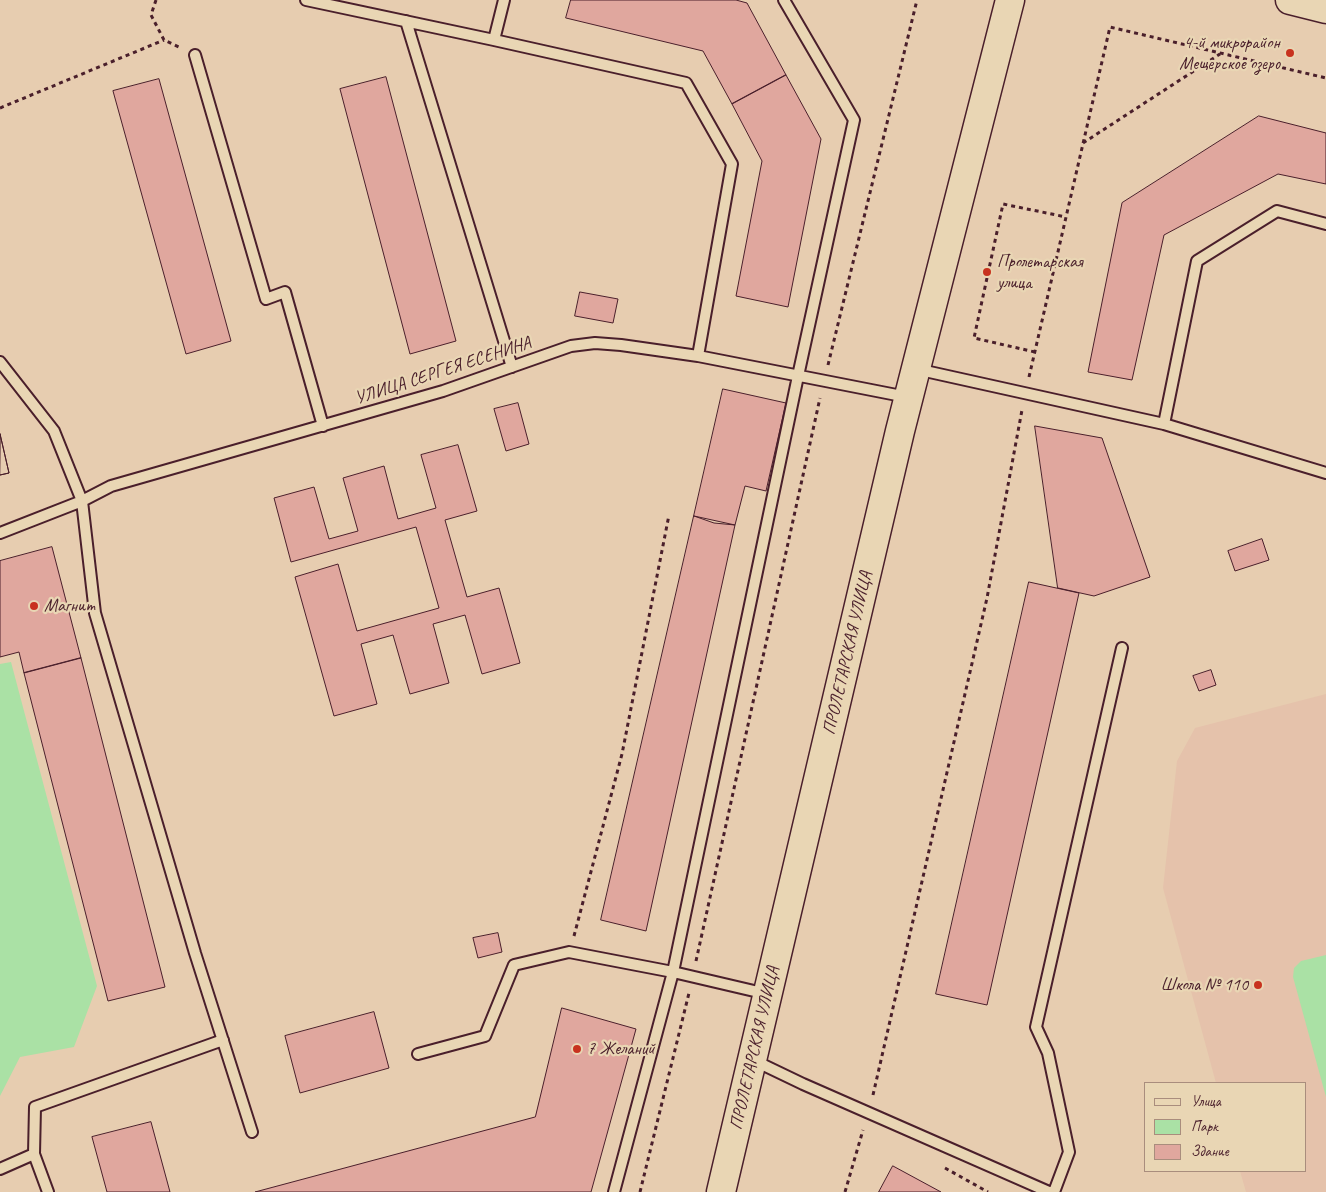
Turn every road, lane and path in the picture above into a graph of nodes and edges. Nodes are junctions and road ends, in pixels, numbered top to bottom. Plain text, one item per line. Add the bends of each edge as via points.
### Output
1 (156, 0) edge
2 (306, 0) edge
3 (504, 0) edge
4 (784, 0) edge
5 (917, 0) edge
6 (1010, 0) edge
7 (1290, 0) edge
8 (1326, 9) edge
9 (406, 22) junction
10 (164, 40) junction
11 (494, 40) junction
12 (1221, 53) junction
13 (196, 55) joint
14 (1326, 78) edge
15 (0, 108) edge
16 (1083, 144) junction
17 (1066, 217) junction
18 (1326, 224) edge
19 (1035, 352) junction
20 (698, 356) junction
21 (0, 362) edge
22 (512, 367) junction
23 (915, 369) junction
24 (798, 376) junction
25 (824, 381) junction
26 (1025, 393) junction
27 (908, 398) junction
28 (1164, 424) junction
29 (323, 426) junction
30 (1326, 474) edge
31 (82, 501) junction
32 (669, 515) dead end
33 (0, 533) edge
34 (1122, 648) dead end
35 (569, 952) junction
36 (673, 972) junction
37 (693, 976) junction
38 (768, 995) junction
39 (223, 1040) junction
40 (418, 1054) dead end
41 (752, 1060) junction
42 (869, 1112) junction
43 (252, 1132) dead end
44 (34, 1154) junction
45 (0, 1169) edge
46 (48, 1192) edge
47 (614, 1192) edge
48 (640, 1192) edge
49 (721, 1192) edge
50 (845, 1192) edge
51 (1049, 1192) edge
52 (1054, 1192) edge

1 - 10 path via 151,15
2 - 9 lane
3 - 11 lane
4 - 24 lane via 854,120
5 - 25 path
6 - 23 main road, ПРОЛЕТАРСКАЯ УЛИЦА
7 - 8 main road
9 - 11 lane
9 - 22 lane
10 - 13 path
10 - 15 path
11 - 20 lane via 686,83 732,164
12 - 14 path
12 - 16 path
12 - 16 path via 1110,27
13 - 29 lane via 266,299 285,292
16 - 17 path
17 - 19 path
17 - 19 path via 1004,204 974,338
18 - 28 lane via 1277,211 1197,261
19 - 26 path
20 - 22 lane, УЛИЦА СЕРГЕЯ ЕСЕНИНА via 595,343 571,346
20 - 24 lane, УЛИЦА СЕРГЕЯ ЕСЕНИНА
21 - 31 lane via 54,432
22 - 29 lane, УЛИЦА СЕРГЕЯ ЕСЕНИНА
23 - 26 lane
23 - 27 main road, ПРОЛЕТАРСКАЯ УЛИЦА
24 - 25 lane, УЛИЦА СЕРГЕЯ ЕСЕНИНА
24 - 36 lane
25 - 27 lane, УЛИЦА СЕРГЕЯ ЕСЕНИНА
25 - 37 path
26 - 28 lane
26 - 42 path via 987,598
27 - 38 main road, ПРОЛЕТАРСКАЯ УЛИЦА
28 - 30 lane
29 - 31 lane, УЛИЦА СЕРГЕЯ ЕСЕНИНА via 111,486
31 - 33 lane, УЛИЦА СЕРГЕЯ ЕСЕНИНА
31 - 39 lane via 95,613
32 - 35 path via 622,754
34 - 52 lane via 1036,1026 1048,1053 1069,1152
35 - 36 lane
35 - 40 lane via 514,965 485,1036
36 - 37 lane
36 - 47 lane
37 - 38 lane
37 - 48 path
38 - 41 main road, ПРОЛЕТАРСКАЯ УЛИЦА
39 - 43 lane
39 - 44 lane via 35,1107
41 - 42 lane
41 - 49 main road, ПРОЛЕТАРСКАЯ УЛИЦА
42 - 50 path
42 - 51 lane
44 - 45 lane
44 - 46 lane

